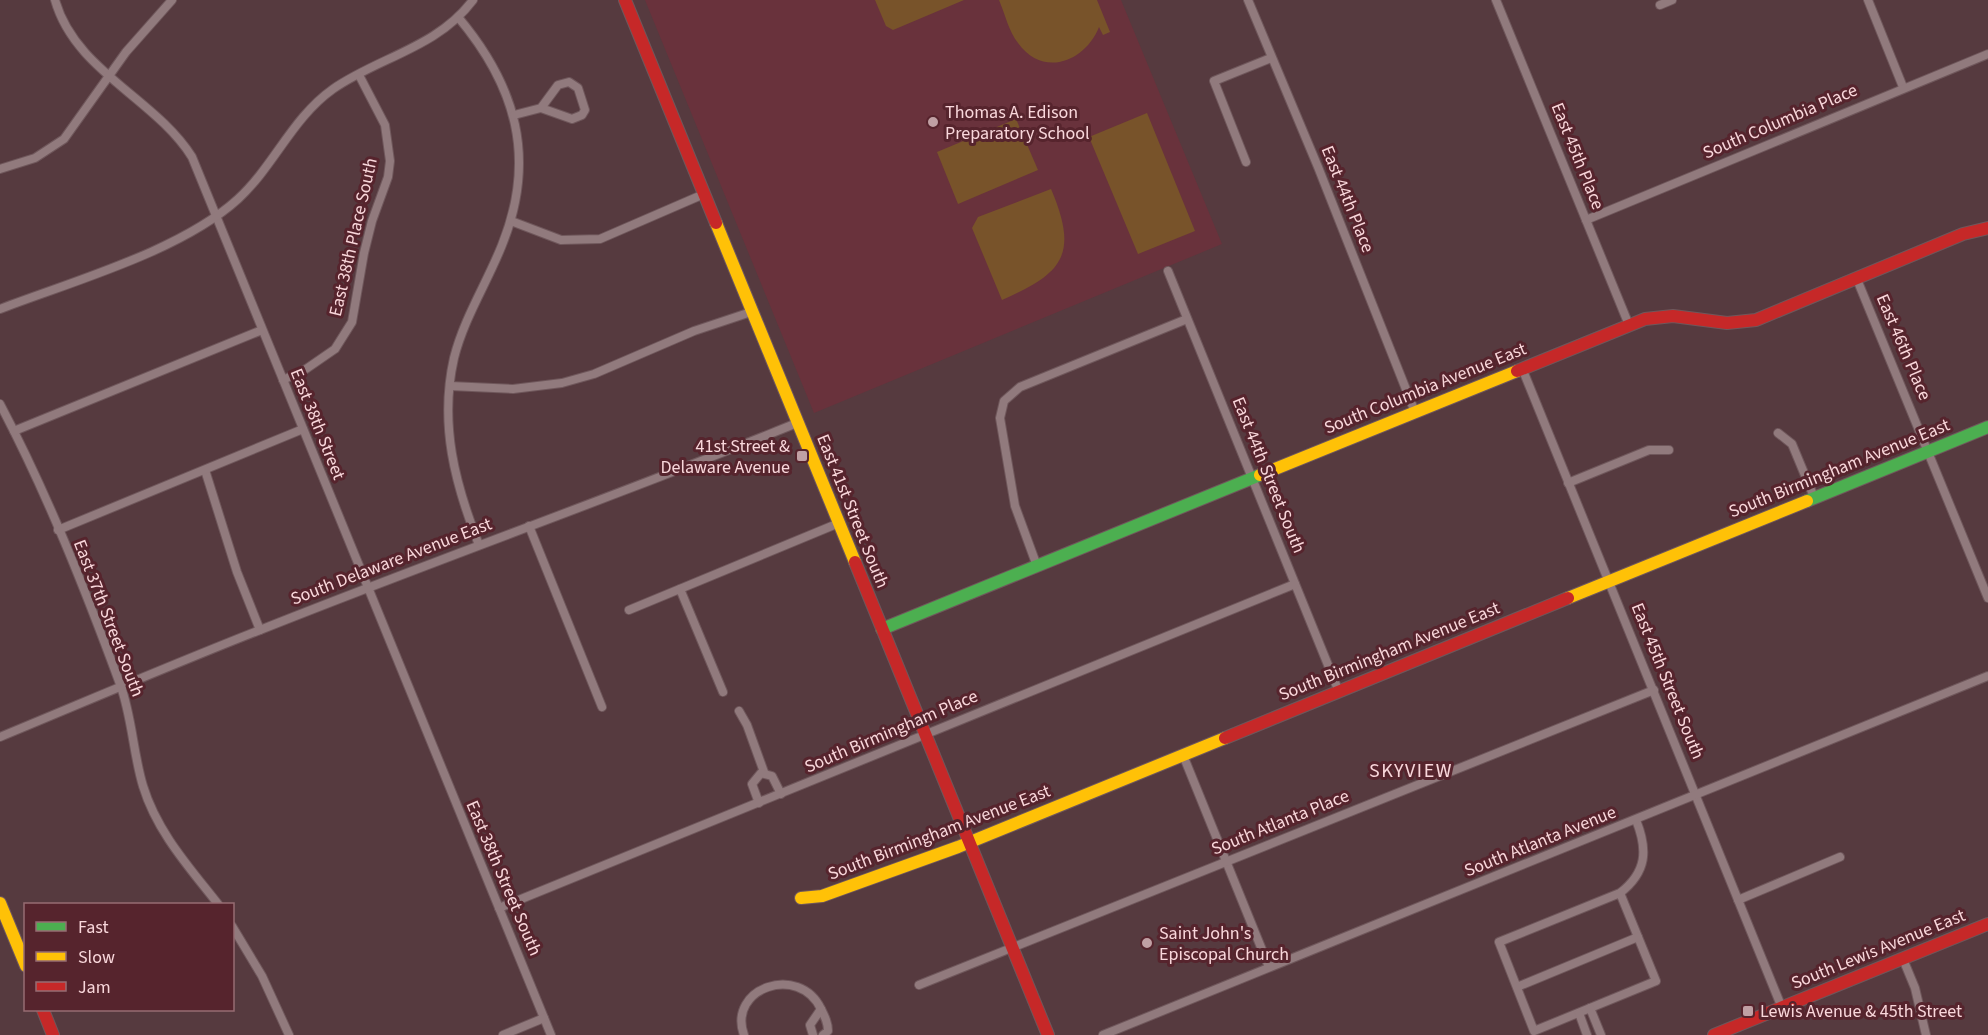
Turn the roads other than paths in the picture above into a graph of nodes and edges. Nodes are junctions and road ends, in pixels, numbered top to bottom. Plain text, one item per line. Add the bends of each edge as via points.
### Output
1 (55, 0) edge
2 (172, 0) edge
3 (473, 0) edge
4 (625, 0) edge
5 (1248, 0) edge
6 (1496, 0) edge
7 (1672, 0) edge
8 (1868, 0) edge
9 (1660, 5) dead end
10 (458, 17) junction
11 (1988, 54) edge
12 (1271, 58) junction
13 (359, 75) junction
14 (109, 76) junction
15 (1903, 87) junction
16 (541, 108) junction
17 (514, 115) junction
18 (1246, 162) dead end
19 (0, 169) edge
20 (704, 194) junction
21 (217, 216) junction
22 (1586, 220) junction
23 (511, 221) junction
24 (1988, 228) edge
25 (1168, 271) dead end
26 (1856, 277) junction
27 (0, 309) edge
28 (751, 312) junction
29 (1187, 319) junction
30 (1629, 325) junction
31 (262, 330) junction
32 (1522, 368) junction
33 (283, 380) junction
34 (450, 386) junction
35 (0, 404) edge
36 (1415, 412) junction
37 (797, 423) junction
38 (1988, 427) edge
39 (303, 429) junction
40 (14, 431) junction
41 (1778, 433) dead end
42 (1669, 450) dead end
43 (1929, 450) junction
44 (205, 470) junction
45 (1253, 478) junction
46 (1568, 483) junction
47 (1814, 497) junction
48 (839, 523) junction
49 (529, 526) junction
50 (58, 530) junction
51 (478, 545) junction
52 (1037, 566) junction
53 (1609, 581) junction
54 (1295, 584) junction
55 (368, 588) junction
56 (680, 589) junction
57 (1988, 598) edge
58 (629, 610) dead end
59 (882, 629) junction
60 (260, 630) junction
61 (1988, 676) edge
62 (121, 687) junction
63 (1654, 690) junction
64 (723, 692) dead end
65 (1339, 692) junction
66 (602, 707) dead end
67 (739, 711) dead end
68 (426, 734) joint
69 (926, 734) junction
70 (0, 737) edge
71 (1183, 754) junction
72 (764, 772) junction
73 (781, 794) junction
74 (1696, 794) junction
75 (759, 803) junction
76 (1636, 820) junction
77 (969, 842) junction
78 (1840, 857) dead end
79 (1226, 861) junction
80 (1620, 893) junction
81 (801, 898) dead end
82 (1738, 900) junction
83 (0, 903) edge
84 (217, 903) edge
85 (499, 909) junction
86 (1988, 924) edge
87 (234, 929) edge
88 (1638, 937) junction
89 (1012, 947) junction
90 (1903, 958) junction
91 (24, 961) edge
92 (1269, 967) junction
93 (919, 986) dead end
94 (1517, 987) junction
95 (1590, 1008) junction
96 (1782, 1008) junction
97 (821, 1009) junction
98 (43, 1011) edge
99 (1579, 1013) junction
100 (544, 1018) junction
101 (53, 1035) edge
102 (289, 1035) edge
103 (503, 1035) edge
104 (551, 1035) edge
105 (744, 1035) edge
106 (813, 1035) edge
107 (823, 1035) edge
108 (1048, 1035) edge
109 (1103, 1035) edge
110 (1587, 1035) edge
111 (1601, 1035) edge
112 (1714, 1035) edge
113 (1926, 1035) edge

1 - 14 street via 67,28
2 - 14 street
3 - 10 street
4 - 20 street, East 41st Street South
5 - 12 street, East 44th Place
6 - 22 street, East 45th Place
7 - 9 street
8 - 15 street
10 - 13 street via 420,45
10 - 17 street via 496,69
11 - 15 street, South Columbia Place
12 - 18 street via 1214,81
12 - 36 street, East 44th Place
13 - 21 street via 307,111 254,183
13 - 33 street, East 38th Place South via 385,125 390,161 364,253 352,322 335,349
14 - 19 street via 75,126 56,146 35,158
14 - 21 street, East 38th Street via 172,131 192,157
15 - 22 street, South Columbia Place
16 - 16 street via 572,119 585,110 578,88 568,82 558,85
16 - 17 street
17 - 23 street via 519,166
20 - 23 street via 600,239 561,240
20 - 28 street, East 41st Street South
21 - 27 street via 155,250
21 - 31 street, East 38th Street
22 - 30 street, East 45th Place
23 - 34 street via 465,326
24 - 26 street, South Columbia Avenue East via 1963,234
25 - 29 street, East 44th Street South
26 - 30 street, South Columbia Avenue East via 1739,324 1661,314
26 - 43 street, East 46th Place
28 - 34 street via 562,383 513,390
28 - 37 street, East 41st Street South
29 - 45 street, East 44th Street South
29 - 52 street via 1020,387 1004,401 1000,418 1016,506
30 - 32 street, South Columbia Avenue East
31 - 33 street, East 38th Street
31 - 40 street
32 - 36 street, South Columbia Avenue East
32 - 46 street, East 45th Street South
33 - 39 street, East 38th Street
34 - 51 street via 448,428 454,474
35 - 40 street, East 37th Street South
36 - 45 street, South Columbia Avenue East
37 - 48 street, East 41st Street South
37 - 49 street, South Delaware Avenue East
38 - 43 street, South Birmingham Avenue East
39 - 44 street
39 - 55 street, East 38th Street
40 - 50 street, East 37th Street South
41 - 47 street via 1792,444
42 - 46 street via 1649,450
43 - 47 street, South Birmingham Avenue East
43 - 57 street, East 46th Place
44 - 50 street
44 - 60 street
45 - 52 street, South Columbia Avenue East
45 - 54 street, East 44th Street South
46 - 53 street, East 45th Street South
47 - 53 street, South Birmingham Avenue East
48 - 56 street
48 - 59 street, East 41st Street South
49 - 51 street, South Delaware Avenue East
49 - 66 street
50 - 62 street, East 37th Street South
51 - 55 street, South Delaware Avenue East
52 - 59 street, South Columbia Avenue East
53 - 63 street, East 45th Street South
53 - 65 street, South Birmingham Avenue East
54 - 65 street, East 44th Street South
54 - 69 street, South Birmingham Place
55 - 60 street, South Delaware Avenue East
55 - 68 street, East 38th Street
56 - 58 street
56 - 64 street
59 - 69 street, East 41st Street South
60 - 62 street, South Delaware Avenue East
61 - 74 street, South Atlanta Avenue
62 - 70 street, South Delaware Avenue East
62 - 84 street, East 37th Street South via 138,769 154,815
63 - 74 street, East 45th Street South
63 - 79 street, South Atlanta Place
65 - 71 street, South Birmingham Avenue East
67 - 72 street
68 - 85 street, East 38th Street South
69 - 73 street, South Birmingham Place
69 - 77 street, East 41st Street South
71 - 77 street, South Birmingham Avenue East
71 - 79 street
72 - 73 street via 772,776
72 - 75 street via 752,784
73 - 75 street, South Birmingham Place
74 - 76 street, South Atlanta Avenue
74 - 82 street, East 45th Street South
75 - 85 street, South Birmingham Place
76 - 80 street via 1644,854 1640,871
76 - 92 street, South Atlanta Avenue
77 - 81 street, South Birmingham Avenue East via 822,896
77 - 89 street, East 41st Street South
78 - 82 street
79 - 89 street, South Atlanta Place
79 - 92 street
80 - 88 street
80 - 94 street via 1498,942
82 - 96 street, East 45th Street South
83 - 91 street
85 - 100 street, East 38th Street South
86 - 90 street, South Lewis Avenue East
87 - 102 street via 262,975
88 - 94 street
88 - 95 street via 1656,981
89 - 93 street, South Atlanta Place
89 - 108 street, East 41st Street South
90 - 96 street, South Lewis Avenue East
90 - 113 street
92 - 109 street, South Atlanta Avenue
94 - 99 street via 1534,1031
95 - 99 street
95 - 111 street
96 - 112 street, South Lewis Avenue East
97 - 105 street via 804,988 791,984 768,988 747,1002 742,1012
97 - 106 street via 810,1025
97 - 107 street via 828,1025
98 - 101 street
99 - 110 street
100 - 103 street
100 - 104 street, East 38th Street South

